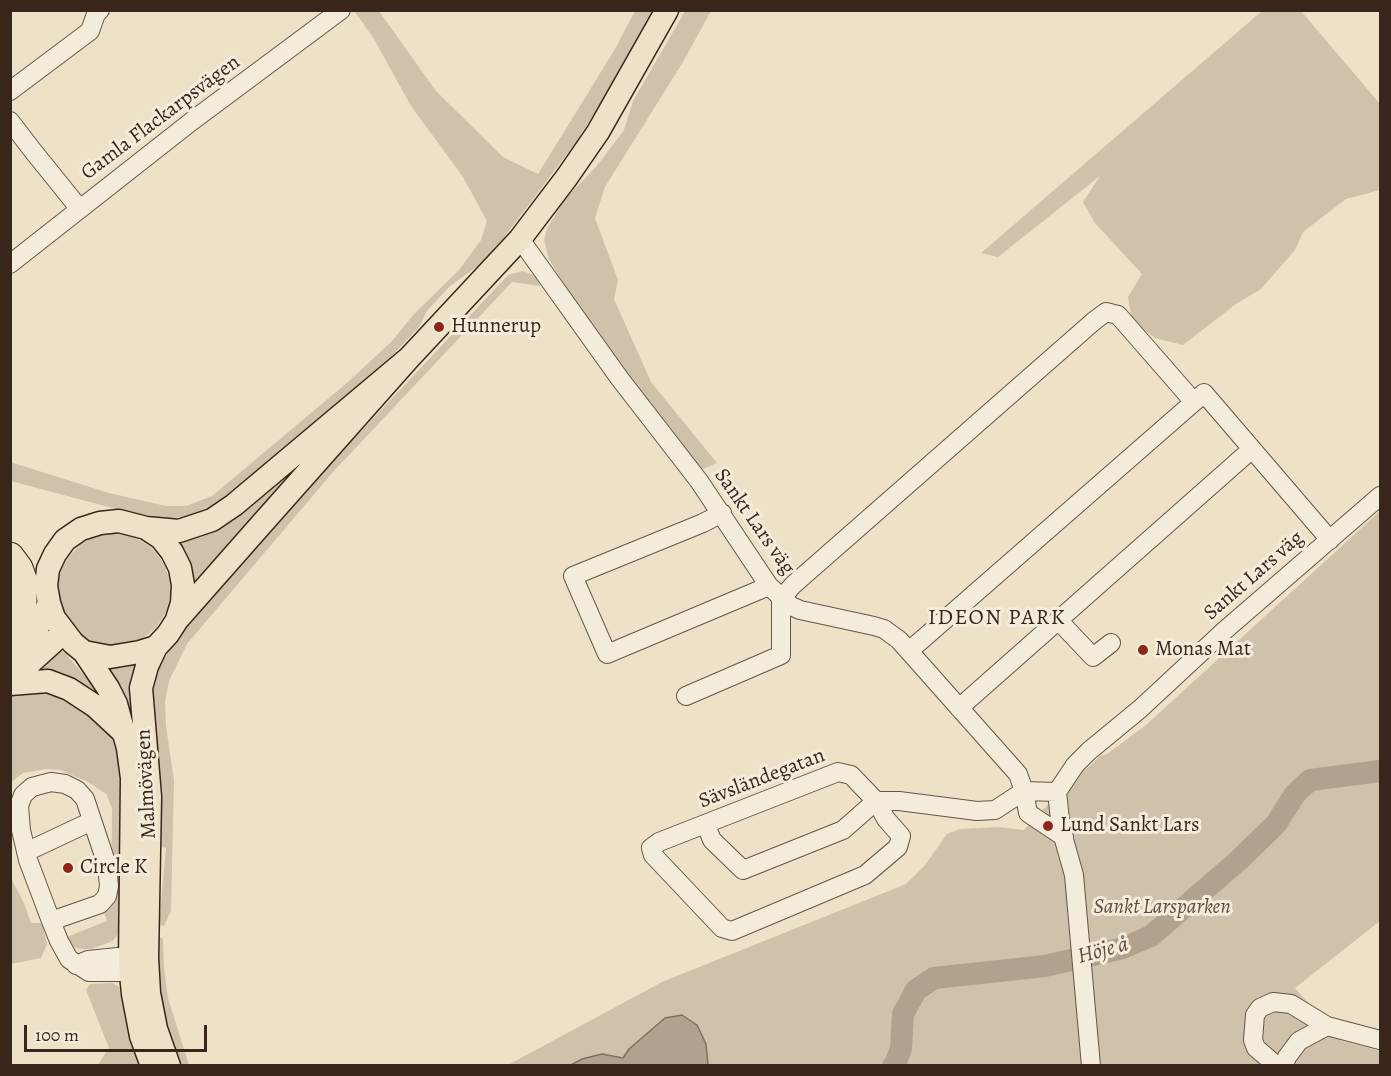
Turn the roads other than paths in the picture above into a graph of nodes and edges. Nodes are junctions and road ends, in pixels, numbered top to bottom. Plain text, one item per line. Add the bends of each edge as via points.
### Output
1 (100, 10) edge
2 (341, 10) edge
3 (667, 10) edge
4 (10, 91) edge
5 (10, 121) edge
6 (79, 208) junction
7 (520, 238) junction
8 (10, 264) edge
9 (409, 358) junction
10 (1194, 402) junction
11 (1252, 449) junction
12 (1380, 496) edge
13 (722, 513) junction
14 (146, 528) junction
15 (1330, 540) junction
16 (10, 556) edge
17 (775, 592) junction
18 (49, 603) junction
19 (177, 620) junction
20 (1058, 620) junction
21 (64, 632) junction
22 (10, 641) edge
23 (1111, 643) dead end
24 (156, 647) junction
25 (909, 651) junction
26 (84, 652) junction
27 (10, 656) edge
28 (10, 683) edge
29 (686, 696) dead end
30 (959, 708) junction
31 (123, 732) junction
32 (1024, 791) junction
33 (1058, 792) junction
34 (882, 801) junction
35 (92, 821) junction
36 (706, 825) junction
37 (1064, 837) junction
38 (26, 852) junction
39 (51, 921) junction
40 (148, 932) junction
41 (130, 964) junction
42 (149, 993) junction
43 (1327, 1026) junction
44 (1380, 1040) edge
45 (152, 1065) edge
46 (169, 1065) edge
47 (1091, 1065) edge
48 (1276, 1065) edge
49 (1284, 1065) edge

1 - 4 street via 90,31
2 - 6 street, Gamla Flackarpsvägen
3 - 7 main road via 598,132
5 - 6 street
6 - 8 street, Gamla Flackarpsvägen
7 - 9 main road
7 - 13 street, Sankt Lars väg
9 - 14 main road via 212,520 179,531
9 - 19 main road
10 - 11 street via 1204,393
10 - 17 street via 1118,315 1102,314 793,585
10 - 25 street
11 - 15 street
11 - 20 street
12 - 15 street, Sankt Lars väg
13 - 17 street, Sankt Lars väg
13 - 17 street via 573,576 607,654
14 - 18 main road via 119,521 100,523 65,540 48,569
14 - 19 main road via 161,538 180,568 182,603
15 - 33 street, Sankt Lars väg via 1089,751 1074,765
16 - 22 highway via 23,579 23,602
17 - 25 street, Sankt Lars väg via 800,610 884,629
17 - 29 street via 781,655
18 - 21 main road
18 - 27 main road via 37,629
19 - 24 main road
20 - 23 street via 1093,657
20 - 30 street
21 - 26 main road
21 - 28 main road
24 - 26 main road via 110,657
24 - 40 main road, Malmövägen via 141,688 150,797
25 - 30 street, Sankt Lars väg
26 - 31 main road, Malmövägen via 116,704
28 - 31 main road via 48,681 69,689
30 - 32 street, Sankt Lars väg via 1018,774
31 - 41 main road, Malmövägen via 132,778
32 - 33 street
32 - 34 street via 989,811
32 - 37 street, Sankt Lars väg via 1028,813
33 - 37 street
34 - 36 street, Sävsländegatan via 851,775 838,772
34 - 36 street via 843,830 743,870 712,840
34 - 36 street, Sävsländegatan via 886,819 901,837 898,847 866,875 732,931 722,928 652,855 651,848 659,842
35 - 38 street
35 - 38 street via 85,799 77,790 51,782 32,788 23,795 19,806
35 - 39 street via 107,865 107,896 96,906
37 - 47 street via 1074,875
38 - 39 street
39 - 41 street via 69,959 76,965 89,972 120,972
40 - 41 street
40 - 42 main road, Malmövägen
41 - 42 street via 141,972
41 - 45 main road, Malmövägen via 141,1036
42 - 46 main road, Malmövägen
43 - 44 street
43 - 48 street via 1292,1004 1273,1002 1260,1008 1255,1015 1253,1040 1256,1048
43 - 49 street via 1299,1041

